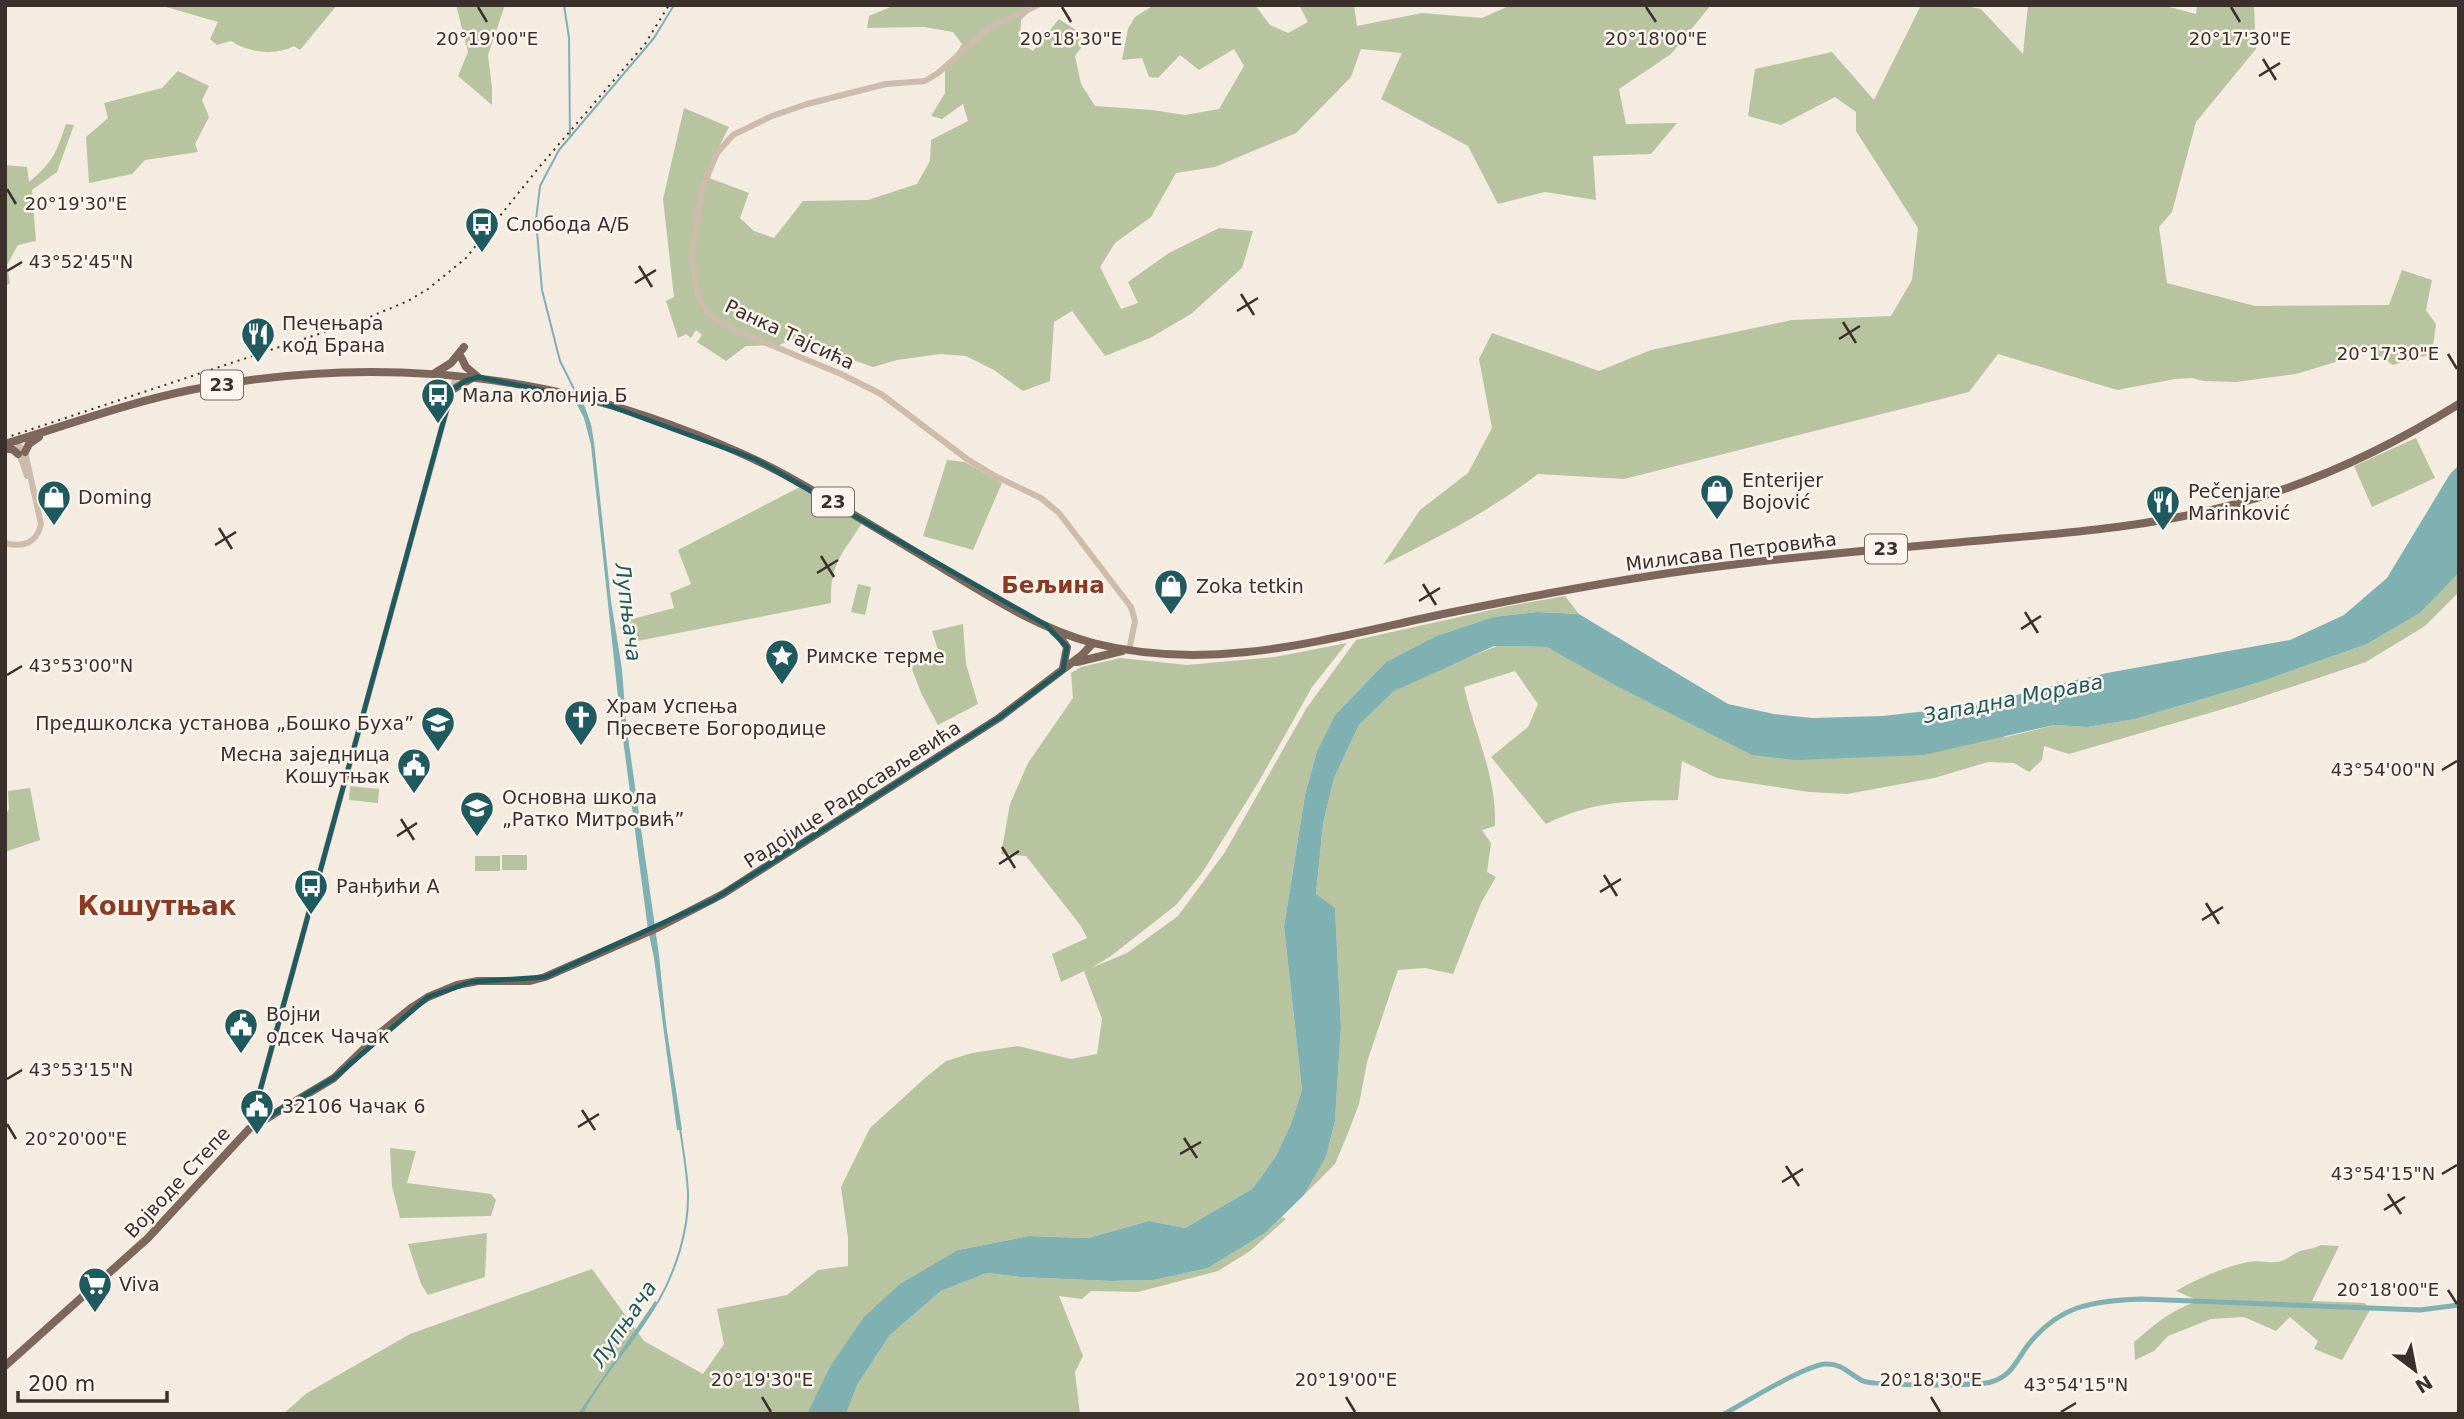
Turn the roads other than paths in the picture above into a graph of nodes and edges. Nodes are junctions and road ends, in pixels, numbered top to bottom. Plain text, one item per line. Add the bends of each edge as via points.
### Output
1 (1038, 5) edge
2 (464, 347) dead end
3 (461, 357) dead end
4 (437, 374) junction
5 (456, 376) junction
6 (476, 377) junction
7 (453, 389) junction
8 (2459, 404) edge
9 (44, 432) junction
10 (19, 441) junction
11 (5, 447) edge
12 (22, 453) junction
13 (8, 545) edge
14 (1046, 625) junction
15 (1093, 643) junction
16 (1127, 650) junction
17 (1071, 664) junction
18 (1063, 670) junction
19 (650, 931) joint
20 (257, 1124) junction
21 (5, 1366) edge

1 - 16 street, Ранка Тајсића via 990,27 925,81 886,83 807,104 728,139 713,160 699,204 692,256 696,288 702,306 715,319 881,394 967,459 1049,503 1131,607 1135,621
2 - 4 main road
3 - 6 main road
4 - 5 main road, 23
4 - 7 main road
4 - 9 main road, 23 via 322,373 240,382 133,404
5 - 6 main road, 23
5 - 7 street
6 - 7 main road
6 - 14 main road, 23 via 585,398 657,420 755,459
7 - 20 street via 254,1113
8 - 16 main road, Милисава Петровића / 23 via 2348,465 2265,496 2175,519 1707,568 1506,602 1269,650 1199,656
9 - 10 main road, 23
9 - 12 main road
10 - 11 main road, 23
10 - 12 street
11 - 12 main road
12 - 13 street via 41,524 36,536 22,546
14 - 15 main road, 23
14 - 18 main road via 1067,647
15 - 16 main road, 23
15 - 17 main road, Радојице Радосављевића
16 - 17 main road
17 - 18 main road, Радојице Радосављевића
18 - 19 main road, Радојице Радосављевића via 999,718 756,874
19 - 20 main road, Војводе Степе via 545,977 471,982 428,996 389,1025 334,1078
20 - 21 main road, Војводе Степе via 148,1238

